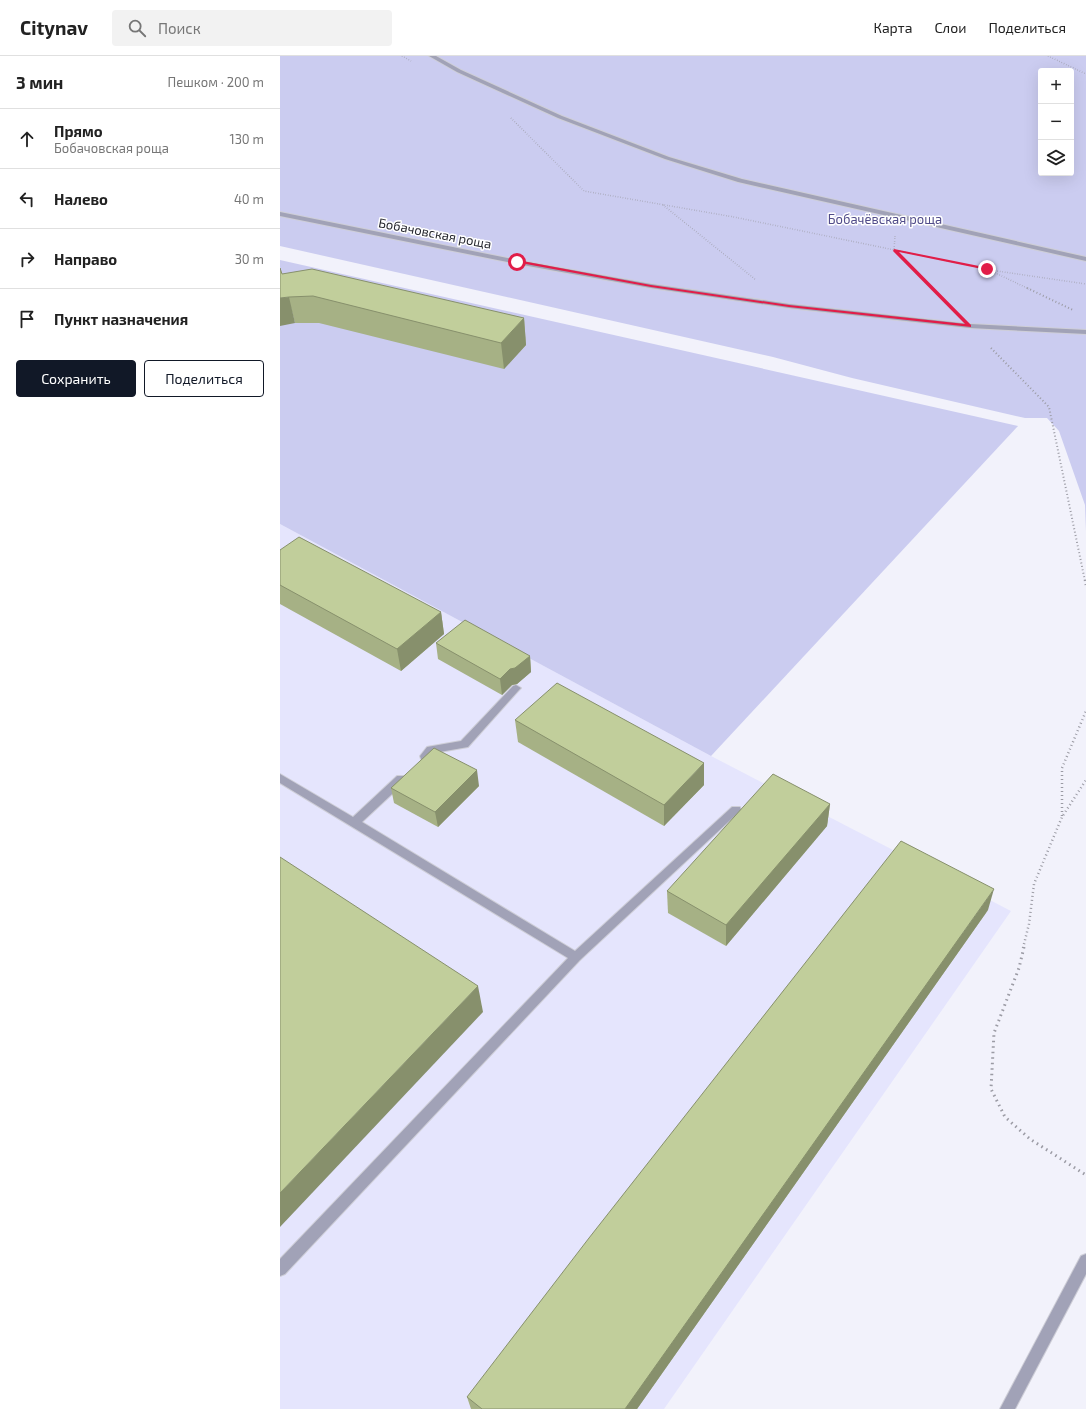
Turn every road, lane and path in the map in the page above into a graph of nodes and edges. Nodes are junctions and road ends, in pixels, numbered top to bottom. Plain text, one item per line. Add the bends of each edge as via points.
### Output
1 (402, 56) edge
2 (432, 56) edge
3 (1048, 56) edge
4 (416, 64) dead end
5 (1086, 74) edge
6 (509, 116) dead end
7 (663, 205) junction
8 (280, 214) edge
9 (897, 215) junction
10 (894, 250) junction
11 (1086, 259) edge
12 (987, 269) junction
13 (1086, 284) edge
14 (789, 306) junction
15 (1079, 313) dead end
16 (970, 326) junction
17 (1086, 332) edge
18 (1086, 586) edge
19 (516, 688) dead end
20 (1086, 711) edge
21 (280, 778) edge
22 (1086, 780) edge
23 (736, 810) dead end
24 (1062, 817) junction
25 (354, 823) junction
26 (576, 957) junction
27 (1086, 1175) edge
28 (1086, 1262) edge
29 (280, 1269) edge
30 (1007, 1409) edge

1 - 4 path
2 - 9 street via 560,117 667,158 740,180
3 - 5 path
6 - 7 path via 584,191
7 - 10 path
7 - 14 path
8 - 14 street, Бобачовская роща via 517,262 628,282
9 - 10 path
9 - 11 street
10 - 12 path
10 - 16 path
12 - 13 path
12 - 15 path
14 - 16 street, Бобачовская роща
16 - 17 street, Бобачовская роща
16 - 18 path via 1049,406
19 - 25 street via 464,744 432,750
20 - 24 path via 1062,768
21 - 25 street
22 - 24 path
23 - 26 street
24 - 27 path via 1034,884 1029,924 1019,968 994,1033 991,1089 1005,1117 1030,1139
25 - 26 street
26 - 29 street
28 - 30 street

